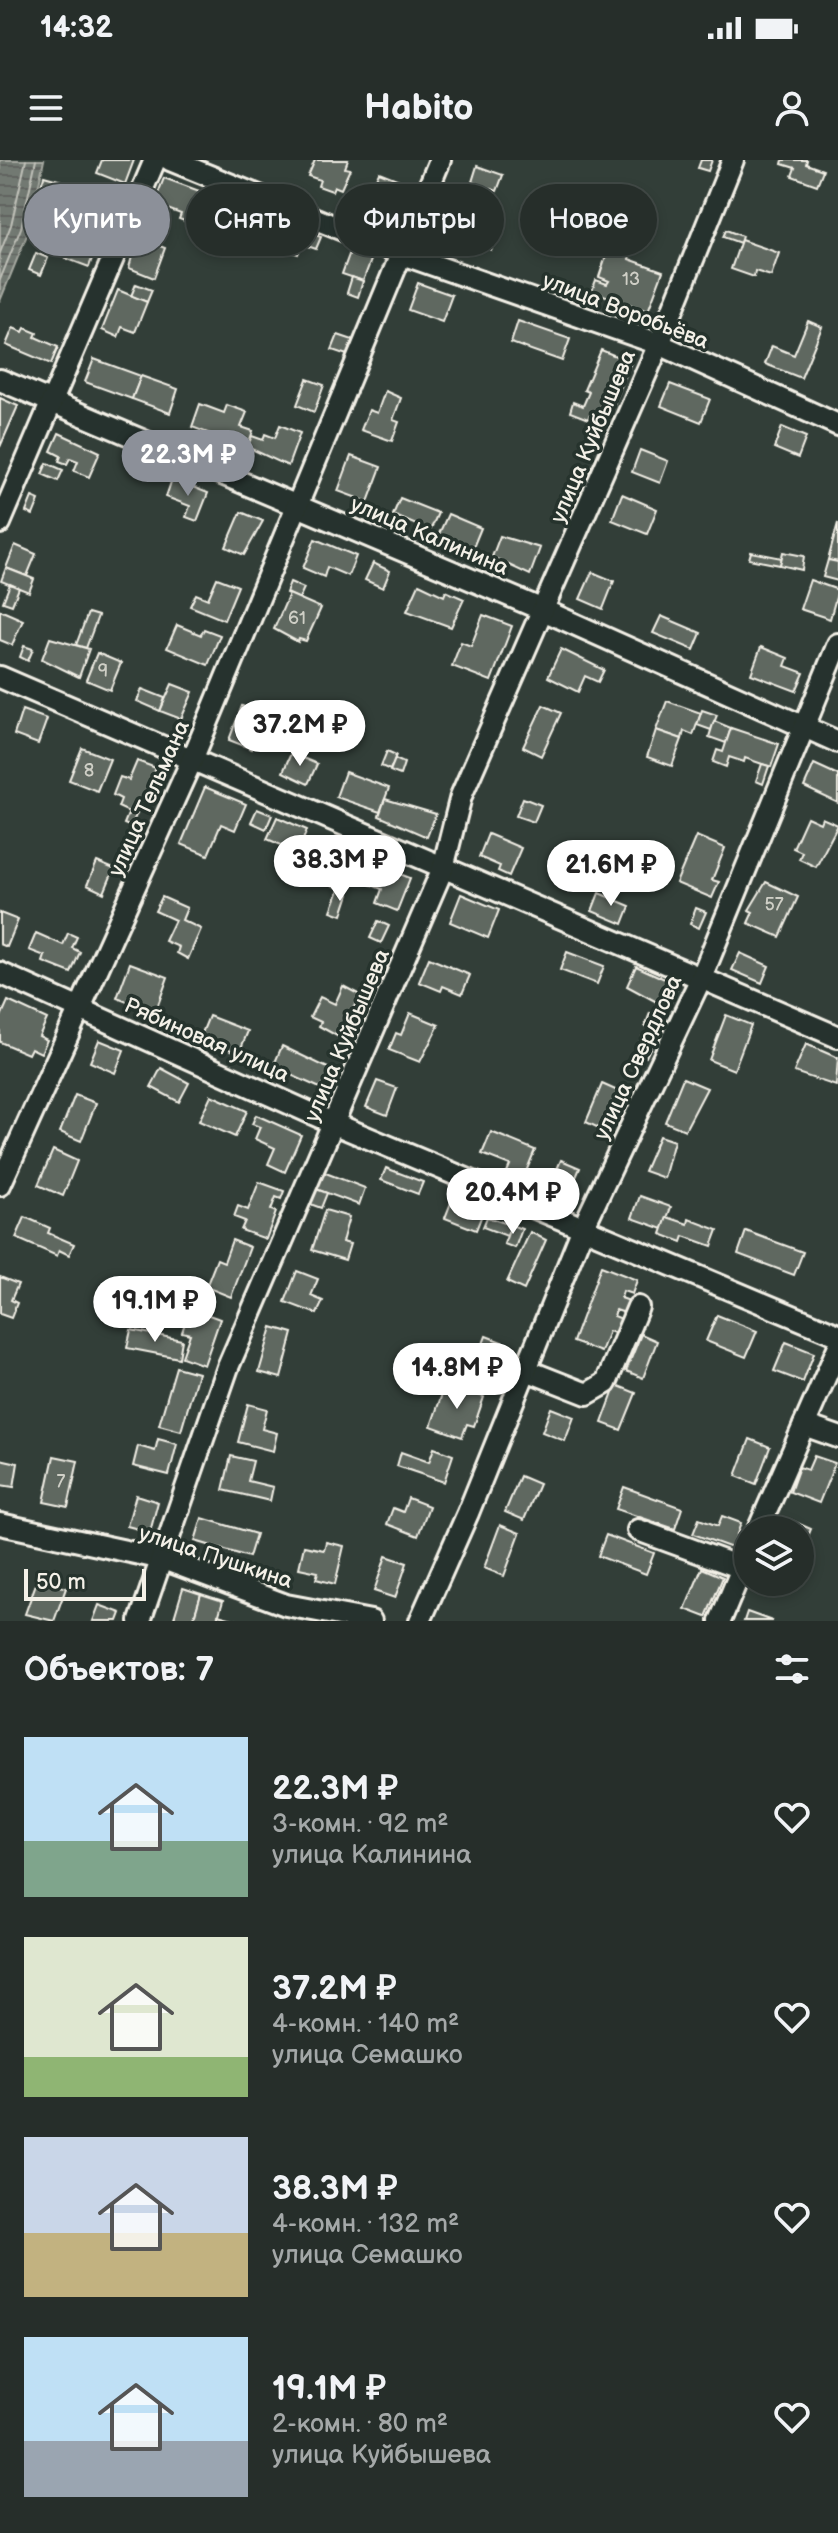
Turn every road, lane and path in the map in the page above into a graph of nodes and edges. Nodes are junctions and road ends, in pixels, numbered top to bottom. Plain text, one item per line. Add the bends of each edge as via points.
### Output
1 (155, 160) edge
2 (170, 160) edge
3 (440, 160) edge
4 (733, 160) edge
5 (430, 184) edge
6 (335, 227) edge
7 (401, 256) edge
8 (408, 256) edge
9 (659, 344) junction
10 (0, 380) edge
11 (53, 401) junction
12 (838, 425) edge
13 (300, 505) junction
14 (0, 523) edge
15 (543, 610) junction
16 (838, 644) edge
17 (0, 677) edge
18 (806, 727) junction
19 (838, 742) edge
20 (192, 760) junction
21 (443, 868) junction
22 (0, 973) edge
23 (702, 976) junction
24 (80, 1008) junction
25 (838, 1037) edge
26 (335, 1124) junction
27 (0, 1185) edge
28 (583, 1228) junction
29 (638, 1307) dead end
30 (838, 1335) edge
31 (838, 1348) edge
32 (526, 1370) junction
33 (804, 1425) junction
34 (838, 1437) edge
35 (764, 1516) edge
36 (0, 1524) edge
37 (638, 1530) dead end
38 (734, 1558) edge
39 (163, 1559) junction
40 (734, 1587) edge
41 (140, 1621) edge
42 (371, 1621) edge
43 (420, 1621) edge
44 (720, 1621) edge

1 - 11 street
2 - 6 street, улица Воробьёва
3 - 5 street, улица Тельмана
4 - 9 street, улица Куйбышева
7 - 13 street, улица Тельмана
8 - 9 street, улица Воробьёва
9 - 12 street, улица Воробьёва
9 - 15 street, улица Куйбышева
10 - 11 street, улица Калинина
11 - 13 street, улица Калинина
11 - 14 street
13 - 15 street, улица Калинина
13 - 20 street, улица Тельмана
15 - 18 street, улица Калинина
15 - 21 street, улица Куйбышева via 461,796
16 - 18 street, улица Свердлова
17 - 20 street
18 - 19 street, улица Калинина
18 - 23 street, улица Свердлова
20 - 21 street
20 - 24 street, улица Тельмана
21 - 23 street
21 - 26 street, улица Куйбышева
22 - 24 street, Рябиновая улица
23 - 25 street
23 - 28 street, улица Свердлова
24 - 26 street, Рябиновая улица
24 - 27 street, улица Тельмана
26 - 28 street, Рябиновая улица
26 - 39 street, улица Куйбышева via 228,1367
28 - 30 street, Рябиновая улица
28 - 32 street, улица Свердлова
29 - 32 street via 606,1383 587,1394
31 - 33 street
32 - 43 street, улица Свердлова
33 - 34 street
33 - 35 street
36 - 39 street, улица Пушкина
37 - 38 street
39 - 41 street, улица Куйбышева
39 - 42 street, улица Пушкина via 286,1605
40 - 44 street

